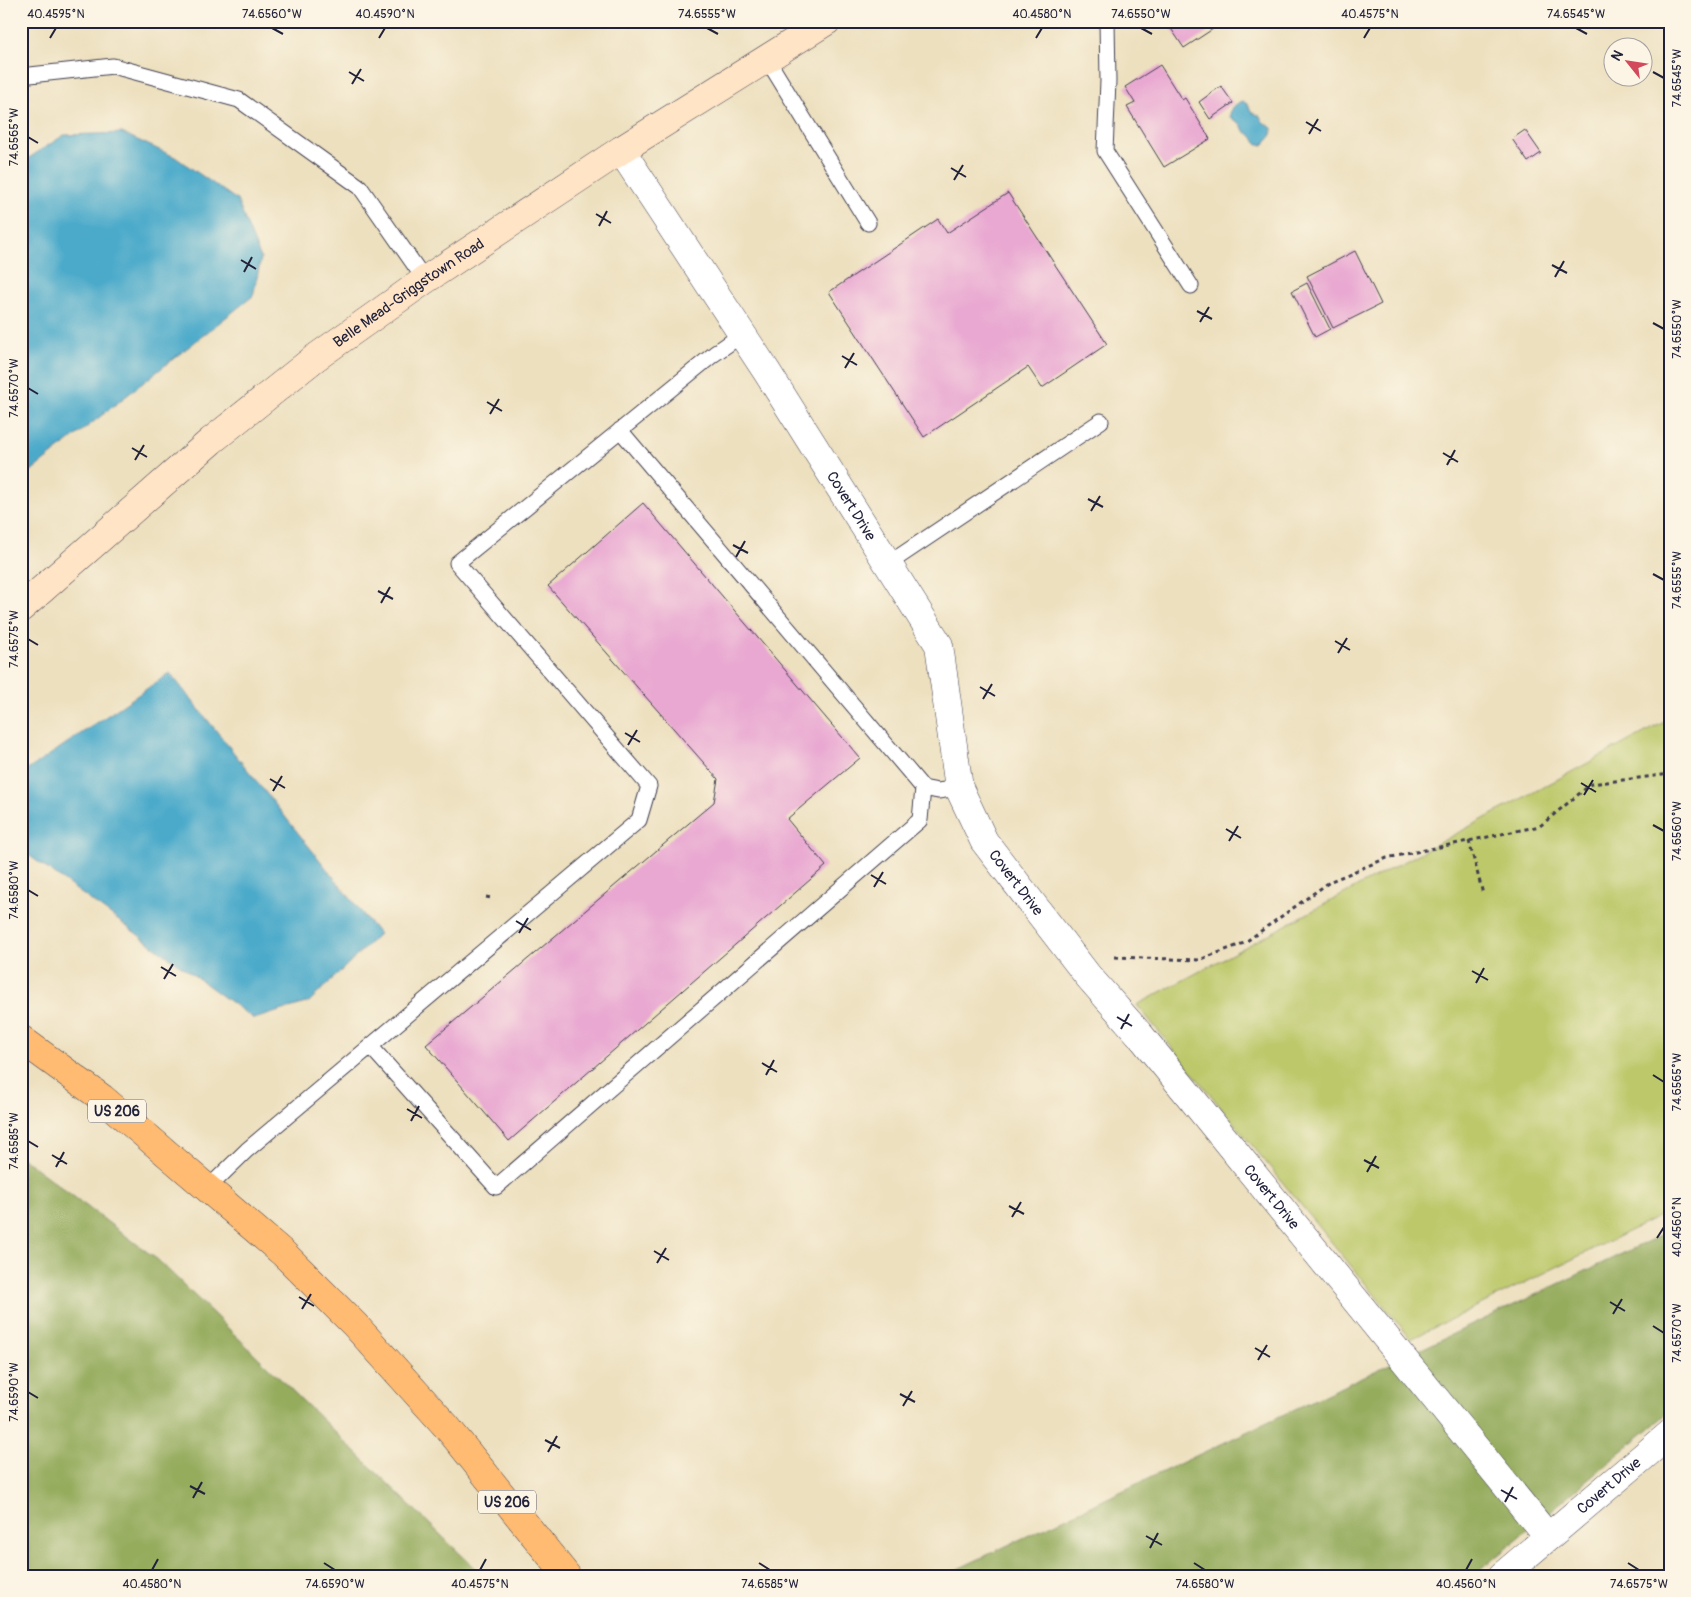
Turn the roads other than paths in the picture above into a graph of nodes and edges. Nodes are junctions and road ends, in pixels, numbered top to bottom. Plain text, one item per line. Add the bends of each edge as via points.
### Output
1 (827, 21) edge
2 (1107, 21) edge
3 (768, 59) junction
4 (21, 76) edge
5 (622, 150) junction
6 (868, 223) dead end
7 (425, 280) junction
8 (1191, 286) dead end
9 (742, 335) junction
10 (1102, 420) dead end
11 (620, 430) junction
12 (888, 564) junction
13 (21, 608) edge
14 (924, 788) junction
15 (959, 788) junction
16 (21, 1039) edge
17 (371, 1047) junction
18 (208, 1188) junction
19 (1670, 1434) edge
20 (1548, 1537) junction
21 (567, 1576) edge
22 (1502, 1576) edge

1 - 3 street, Belle Mead-Griggstown Road
2 - 8 lane via 1106,151
3 - 5 street, Belle Mead-Griggstown Road
3 - 6 lane
4 - 7 lane via 112,66 239,100 360,187
5 - 7 street, Belle Mead-Griggstown Road
5 - 9 street, Covert Drive
7 - 13 street, Belle Mead-Griggstown Road via 315,358 211,441
9 - 11 lane
9 - 12 street, Covert Drive
10 - 12 lane
11 - 14 lane
11 - 17 lane via 457,563 649,786 639,820
12 - 15 street, Covert Drive via 939,644
14 - 15 lane via 938,791
14 - 17 lane via 920,820 496,1187
15 - 20 street, Covert Drive via 984,841 1088,976 1147,1042
16 - 18 highway, US 206 via 102,1098
17 - 18 lane via 247,1150
18 - 21 highway, US 206 via 284,1254 355,1325 446,1428
19 - 20 street, Covert Drive
20 - 22 street, Covert Drive

